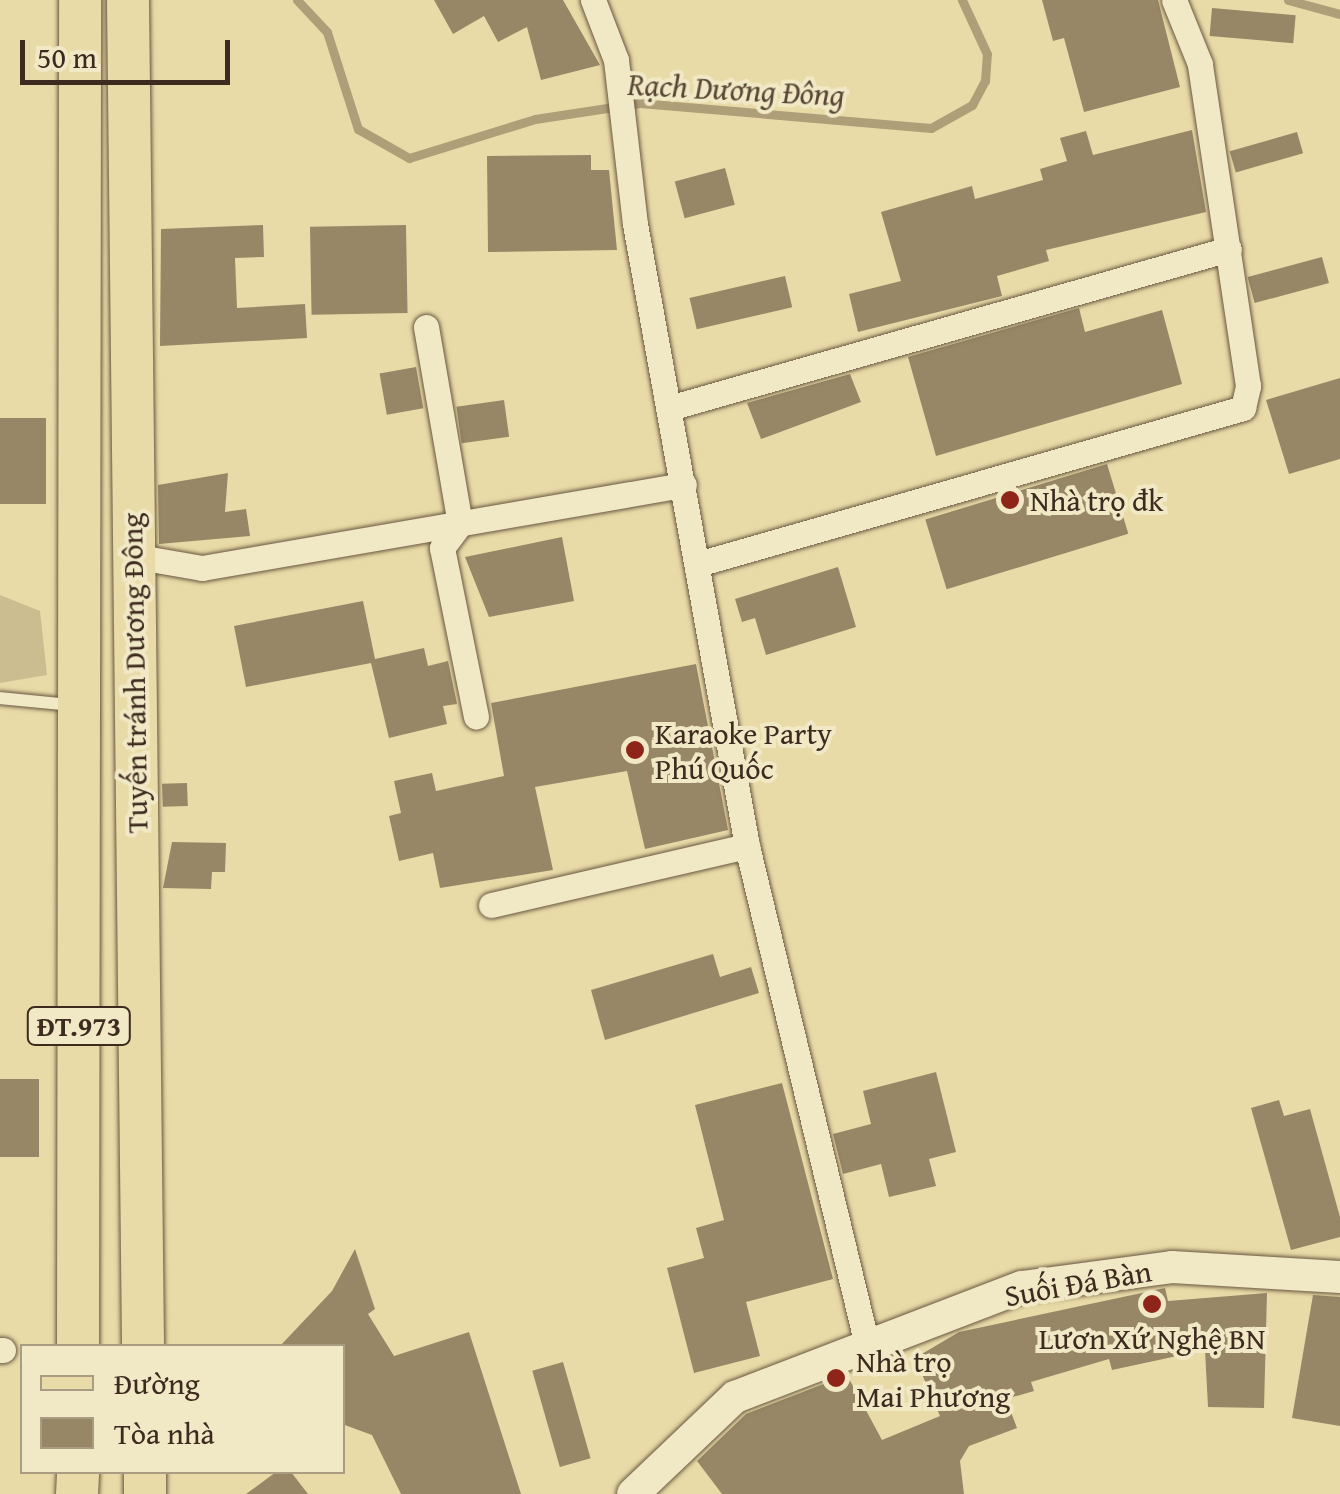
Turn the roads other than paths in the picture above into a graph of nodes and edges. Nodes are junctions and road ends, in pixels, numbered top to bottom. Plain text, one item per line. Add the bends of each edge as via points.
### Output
1 (80, 0) edge
2 (128, 0) edge
3 (594, 0) edge
4 (1174, 0) edge
5 (1229, 249) junction
6 (426, 327) dead end
7 (669, 408) junction
8 (684, 485) junction
9 (460, 524) junction
10 (132, 556) junction
11 (698, 564) junction
12 (0, 698) edge
13 (79, 706) junction
14 (476, 717) dead end
15 (747, 846) junction
16 (492, 905) dead end
17 (1340, 1277) edge
18 (78, 1344) edge
19 (143, 1344) edge
20 (867, 1345) junction
21 (633, 1494) edge

1 - 13 main road, Tuyến tránh Dương Đông / ĐT.973
2 - 10 main road, Tuyến tránh Dương Đông / ĐT.973
3 - 7 street via 620,88
4 - 5 street via 1200,64
5 - 7 street
5 - 11 street via 1243,408
6 - 9 street
7 - 8 street
8 - 9 street
8 - 11 street
9 - 10 street via 202,568
9 - 14 street via 442,548
10 - 19 main road, Tuyến tránh Dương Đông / ĐT.973
11 - 15 street
12 - 13 lane
13 - 18 main road, Tuyến tránh Dương Đông / ĐT.973
15 - 16 street
15 - 20 street
17 - 20 street, Suối Đá Bàn via 1172,1266 1022,1287
20 - 21 street, Suối Đá Bàn via 735,1397

